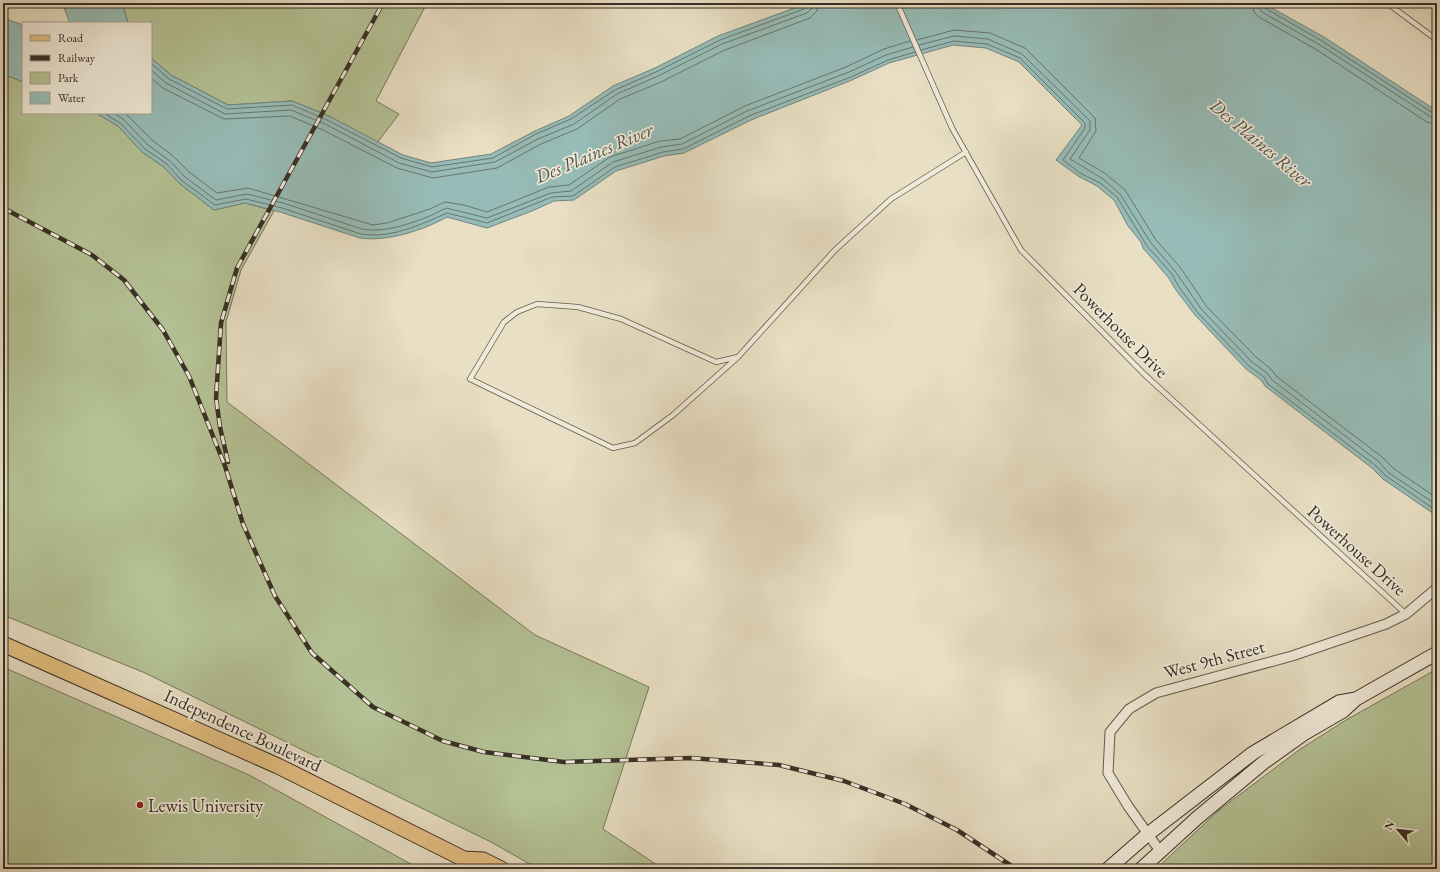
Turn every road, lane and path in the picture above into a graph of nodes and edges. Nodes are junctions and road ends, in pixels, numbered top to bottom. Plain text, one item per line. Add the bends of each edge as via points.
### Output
1 (897, 3) edge
2 (1387, 3) edge
3 (1437, 40) edge
4 (966, 152) junction
5 (738, 357) junction
6 (1437, 588) edge
7 (1406, 614) junction
8 (3, 644) edge
9 (1437, 653) edge
10 (1356, 699) junction
11 (1148, 834) junction
12 (1160, 851) junction
13 (469, 864) edge
14 (501, 869) edge
15 (1108, 869) edge
16 (1141, 869) edge

1 - 4 lane, Powerhouse Drive via 920,59
2 - 3 lane
4 - 5 lane via 891,199 836,250
4 - 7 lane, Powerhouse Drive via 1021,250 1145,375
5 - 5 lane via 716,362 621,319 578,307 537,304 517,312 504,322 470,379 613,448 635,442 654,429
6 - 7 street, West 9th Street
7 - 11 street, West 9th Street via 1386,624 1292,656 1156,693 1129,709 1110,732 1108,773
8 - 13 main road, Independence Boulevard via 278,766
9 - 10 main road
10 - 11 main road via 1339,702 1253,753
10 - 12 main road via 1343,712 1306,733 1263,763
11 - 12 street, West 9th Street
11 - 15 main road
12 - 16 main road
13 - 14 main road, Independence Boulevard via 484,860

